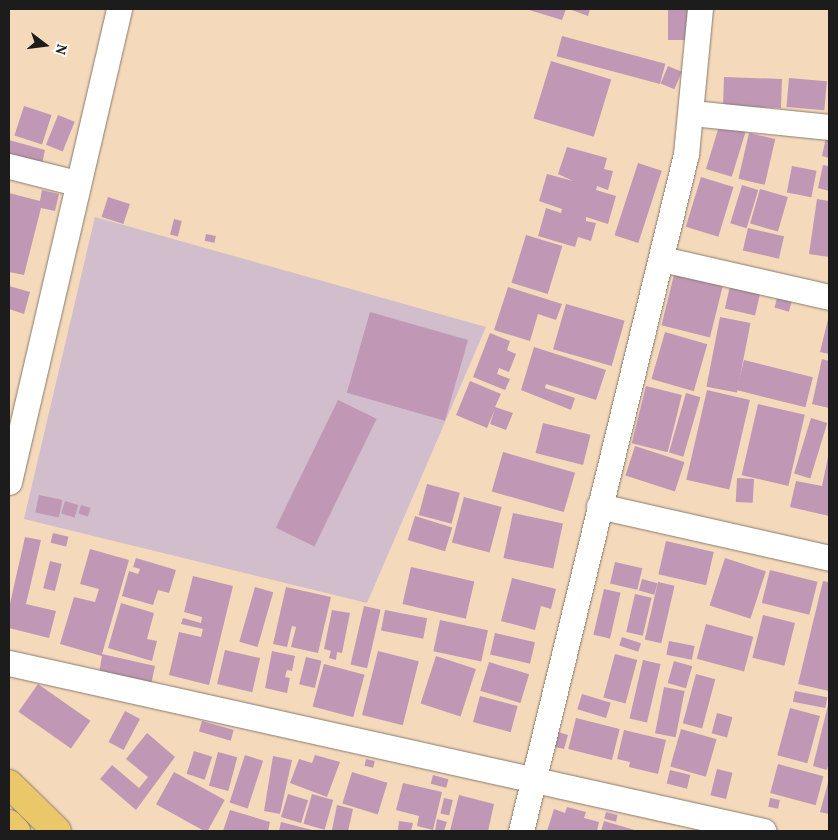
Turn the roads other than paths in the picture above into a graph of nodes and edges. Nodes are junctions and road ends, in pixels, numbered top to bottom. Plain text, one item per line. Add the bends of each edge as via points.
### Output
1 (119, 9) edge
2 (700, 9) edge
3 (692, 113) junction
4 (829, 127) edge
5 (9, 166) edge
6 (76, 183) junction
7 (662, 259) junction
8 (829, 296) edge
9 (9, 482) edge
10 (599, 506) junction
11 (829, 558) edge
12 (9, 663) edge
13 (532, 778) junction
14 (9, 784) edge
15 (9, 824) edge
16 (16, 831) edge
17 (56, 831) edge
18 (521, 831) edge
19 (764, 831) edge

1 - 6 street
2 - 3 street
3 - 4 street
3 - 7 street
5 - 6 street
6 - 9 street
7 - 8 street
7 - 10 street
10 - 11 street
10 - 13 street
12 - 13 street
13 - 18 street
13 - 19 street
14 - 17 highway
15 - 16 highway

